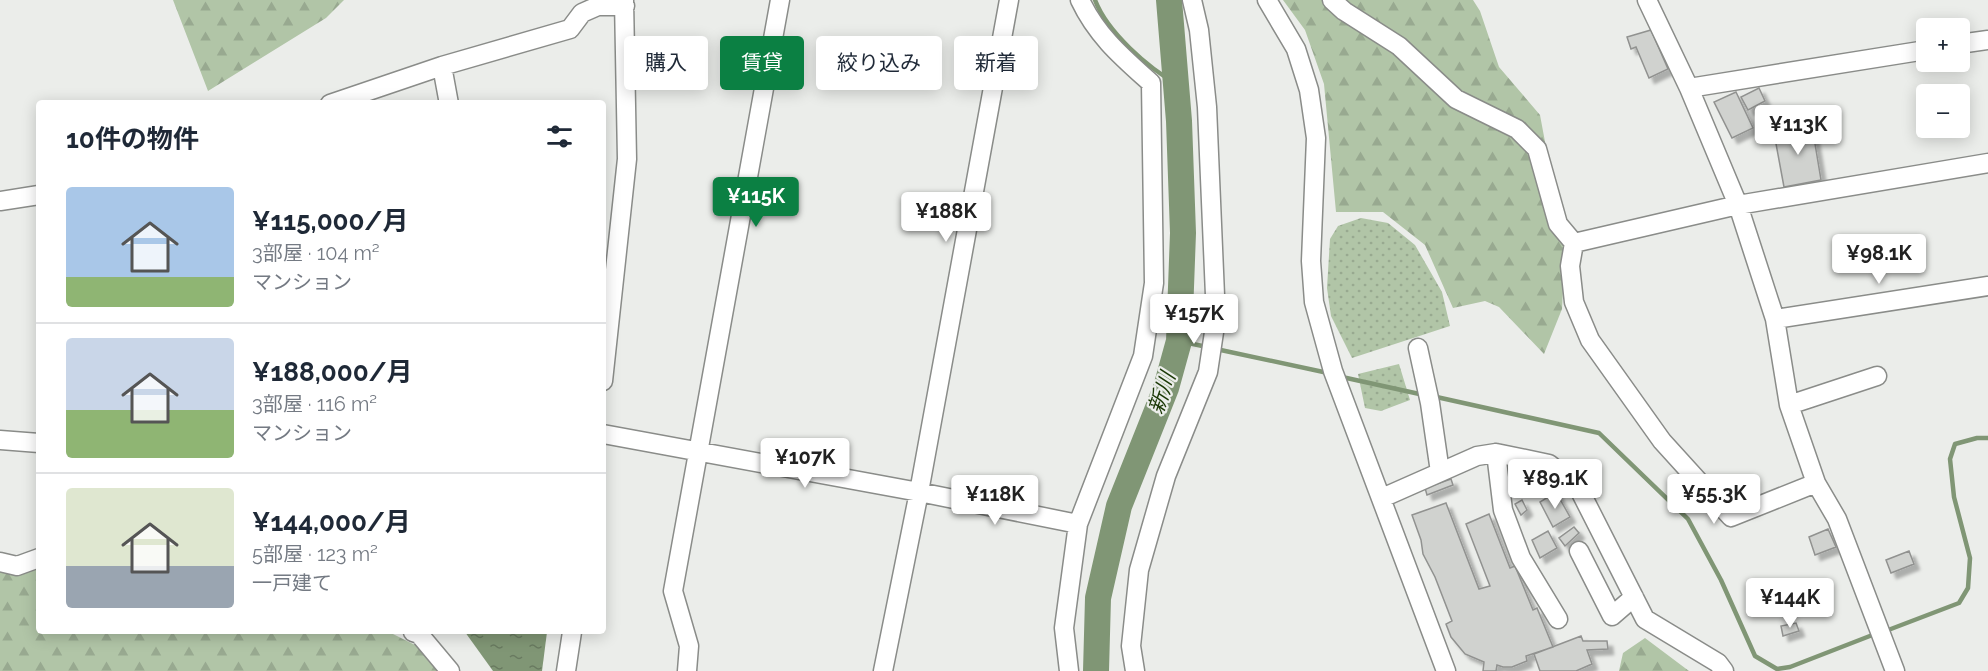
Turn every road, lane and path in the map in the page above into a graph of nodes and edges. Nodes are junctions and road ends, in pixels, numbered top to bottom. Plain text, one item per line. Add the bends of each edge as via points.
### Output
1 (780, 0) edge
2 (1009, 0) edge
3 (1080, 0) edge
4 (1192, 0) edge
5 (1267, 0) edge
6 (1332, 0) edge
7 (1647, 0) edge
8 (625, 3) edge
9 (1988, 40) edge
10 (1970, 42) edge
11 (1916, 52) edge
12 (442, 66) junction
13 (1689, 88) junction
14 (342, 100) edge
15 (447, 100) edge
16 (1988, 163) edge
17 (36, 195) edge
18 (0, 201) edge
19 (1738, 206) junction
20 (1574, 243) junction
21 (1988, 286) edge
22 (1775, 319) junction
23 (1419, 348) dead end
24 (606, 353) edge
25 (1877, 376) dead end
26 (1789, 405) junction
27 (606, 435) edge
28 (0, 440) edge
29 (36, 443) edge
30 (697, 450) junction
31 (1496, 453) junction
32 (1440, 472) junction
33 (1816, 483) junction
34 (919, 492) junction
35 (1382, 498) junction
36 (1077, 524) junction
37 (1579, 551) dead end
38 (36, 559) edge
39 (0, 562) edge
40 (1634, 597) junction
41 (1558, 619) dead end
42 (419, 634) edge
43 (572, 634) edge
44 (450, 671) edge
45 (566, 671) edge
46 (687, 671) edge
47 (884, 671) edge
48 (1069, 671) edge
49 (1135, 671) edge
50 (1446, 671) edge
51 (1724, 671) edge
52 (1895, 671) edge

1 - 30 street
2 - 34 street
3 - 36 street via 1106,42 1151,83 1154,283 1143,356
4 - 49 street via 1207,107 1216,319 1208,372 1166,476 1139,570 1131,646
5 - 35 street via 1296,49 1309,90 1316,138 1311,261 1314,302 1333,371
6 - 20 street via 1399,46 1456,99 1516,129 1537,149 1558,224
7 - 13 street
8 - 12 street via 598,6 582,13 570,29
8 - 24 street via 627,159
9 - 10 street
11 - 13 street
12 - 14 street
12 - 15 street
13 - 19 street
16 - 19 street
17 - 18 street
19 - 20 street
19 - 22 street
20 - 33 street via 1570,266 1574,302 1590,340 1662,441 1731,516
21 - 22 street
22 - 26 street
23 - 32 street
25 - 26 street
26 - 33 street
27 - 30 street
28 - 29 street
30 - 34 street
30 - 46 street via 673,591 689,646
31 - 32 street via 1477,456
31 - 40 street via 1549,464 1578,487
31 - 41 street via 1503,510 1521,558
32 - 35 street
33 - 52 street via 1837,519
34 - 36 street
34 - 47 street
35 - 50 street
36 - 48 street via 1064,628
37 - 40 street via 1612,616
38 - 39 street via 17,566
40 - 51 street via 1645,619 1718,663
42 - 44 street
43 - 45 street

